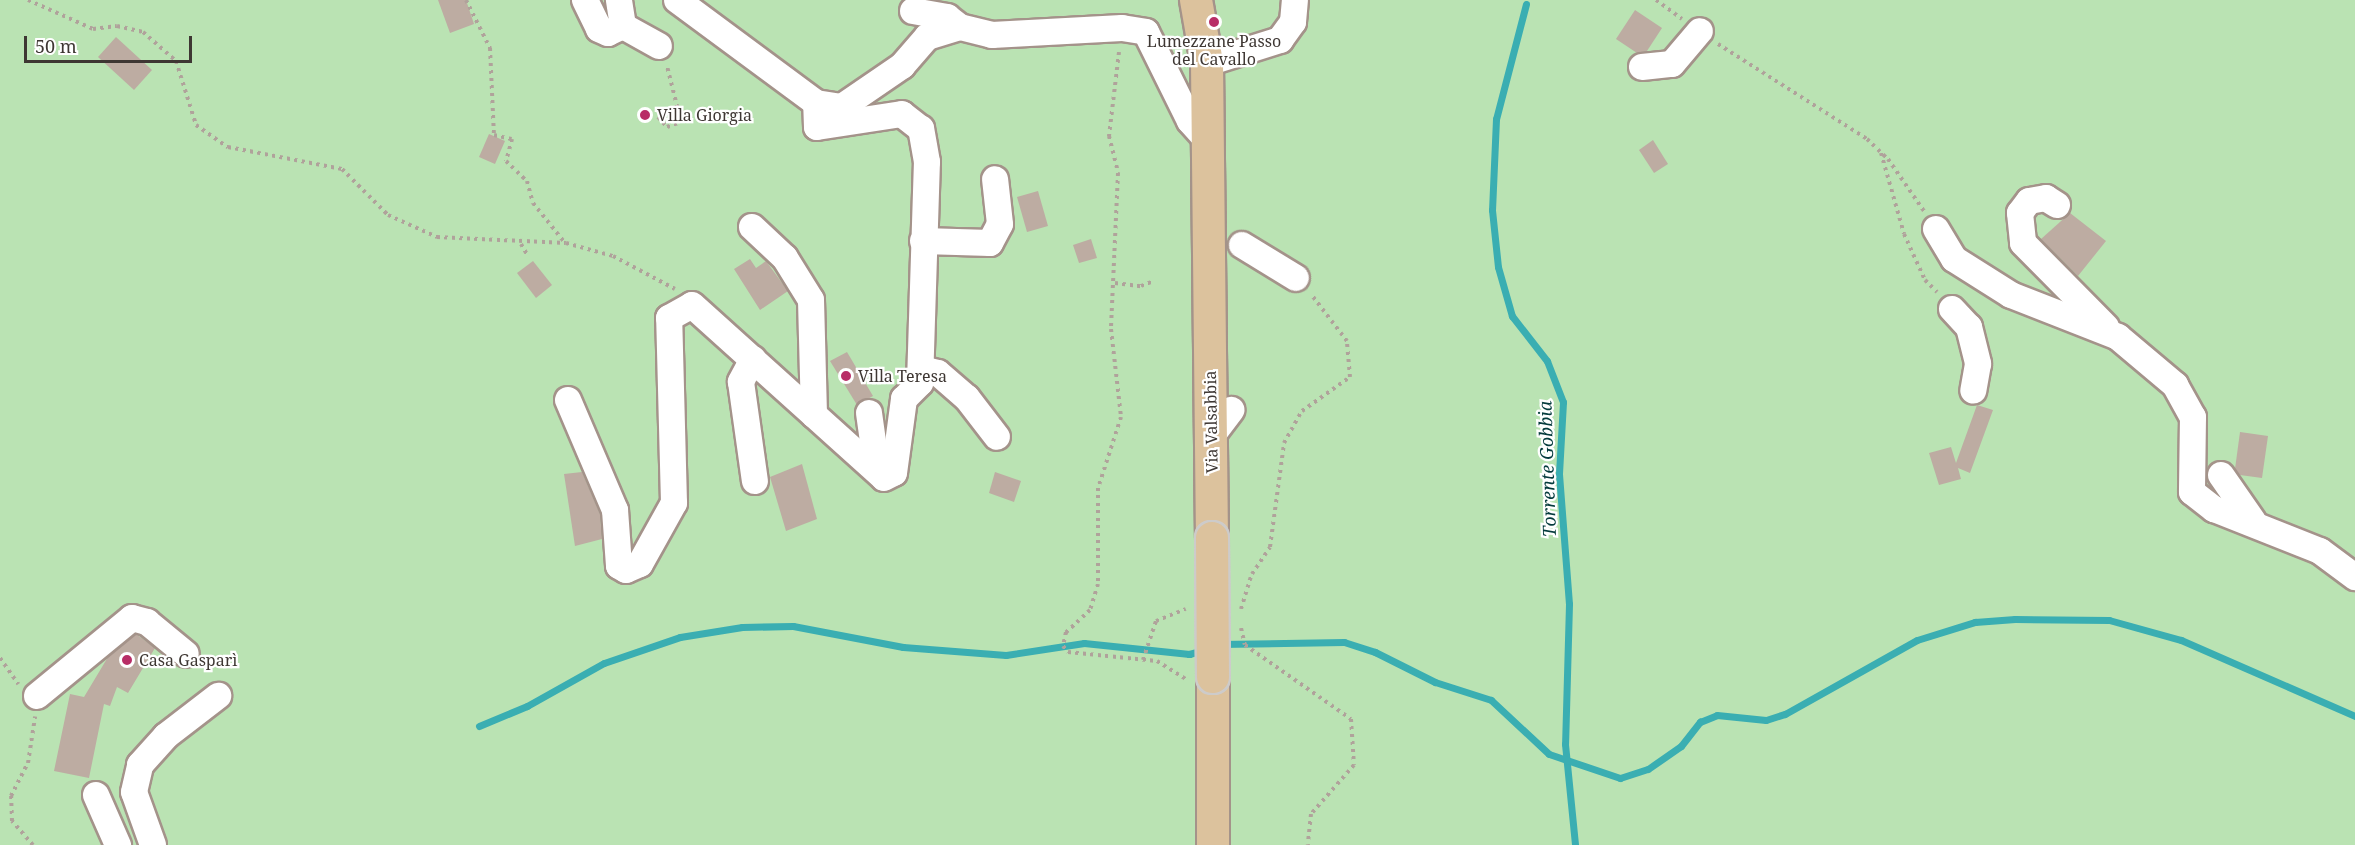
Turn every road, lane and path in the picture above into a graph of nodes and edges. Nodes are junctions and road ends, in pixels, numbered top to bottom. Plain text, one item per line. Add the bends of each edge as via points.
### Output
1 (28, 0) edge
2 (466, 0) edge
3 (585, 0) edge
4 (619, 0) edge
5 (677, 0) edge
6 (1196, 0) edge
7 (1295, 0) edge
8 (1656, 0) edge
9 (913, 11) dead end
10 (623, 26) junction
11 (960, 27) junction
12 (1122, 28) junction
13 (1700, 31) junction
14 (659, 46) joint
15 (1208, 63) junction
16 (1642, 66) dead end
17 (816, 103) junction
18 (658, 117) dead end
19 (1209, 142) junction
20 (1881, 153) junction
21 (995, 179) dead end
22 (2057, 205) dead end
23 (752, 227) dead end
24 (1936, 229) joint
25 (923, 241) junction
26 (521, 243) junction
27 (566, 243) junction
28 (1242, 245) dead end
29 (528, 256) dead end
30 (1296, 278) joint
31 (1154, 281) dead end
32 (1115, 283) junction
33 (692, 305) junction
34 (1952, 309) joint
35 (2118, 337) junction
36 (753, 359) junction
37 (921, 369) junction
38 (1973, 391) dead end
39 (568, 400) dead end
40 (1231, 410) dead end
41 (869, 413) dead end
42 (814, 415) junction
43 (997, 437) dead end
44 (1211, 437) junction
45 (877, 470) junction
46 (2221, 475) dead end
47 (755, 481) dead end
48 (2253, 521) junction
49 (2355, 576) edge
50 (1156, 621) dead end
51 (186, 654) dead end
52 (1143, 660) junction
53 (1214, 686) junction
54 (218, 696) dead end
55 (36, 702) joint
56 (96, 795) dead end
57 (33, 845) edge
58 (118, 845) edge
59 (153, 845) edge
60 (1213, 845) edge
61 (1308, 845) edge

1 - 26 path via 93,29 117,26 143,32 176,61 196,125 228,147 342,169 388,215 437,237
2 - 27 path via 490,48 494,135 512,138 506,161 527,181 533,203
3 - 10 street via 598,29 608,33
4 - 10 street
5 - 17 street
6 - 15 main road, Via Valsabbia
7 - 15 street via 1288,31 1280,40 1254,57
8 - 13 path
9 - 11 street via 947,17
10 - 14 street
11 - 12 street via 992,35
11 - 17 street via 927,37 902,66 842,107
12 - 19 street via 1146,32 1190,121
12 - 32 path via 1109,136 1118,173
13 - 16 street via 1672,64
13 - 20 path
14 - 18 path via 681,122 667,127
15 - 19 main road, Via Valsabbia
17 - 25 street via 818,127 902,114 921,129 927,162
19 - 44 main road, Via Valsabbia
20 - 24 path
20 - 34 path via 1921,271
21 - 25 street via 1000,224 990,243
22 - 35 street via 2046,198 2029,201 2020,213 2023,243
23 - 42 street via 785,258 811,300
24 - 35 street via 1954,259 2011,296
25 - 37 street
26 - 27 path
26 - 29 path
27 - 33 path via 613,256 665,280
28 - 30 street
30 - 61 path via 1347,341 1350,377 1302,411 1284,443 1270,547 1252,574 1238,617 1245,645 1351,719 1354,765 1311,814
31 - 32 path via 1142,286
32 - 52 path via 1111,329 1121,417 1098,488 1098,584 1090,610 1066,632 1063,646 1068,651
33 - 36 street
33 - 39 street via 669,318 674,503 634,570 619,566 615,510
34 - 38 street via 1969,327 1978,364
35 - 48 street via 2175,385 2193,417 2192,492 2214,509
36 - 42 street
36 - 47 street via 741,382
37 - 43 street via 938,373 967,398
37 - 45 street via 920,383 904,399 894,473 884,478
40 - 44 street
41 - 45 street
42 - 45 street
44 - 53 main road, Via Valsabbia, bridge
46 - 48 street
48 - 49 street via 2320,551
50 - 52 path
51 - 55 street via 147,622 132,618
52 - 53 path via 1157,661
53 - 60 main road, Via Valsabbia
54 - 59 street via 166,736 140,765 134,792
55 - 57 path via 28,763 11,796 12,821
56 - 58 street

